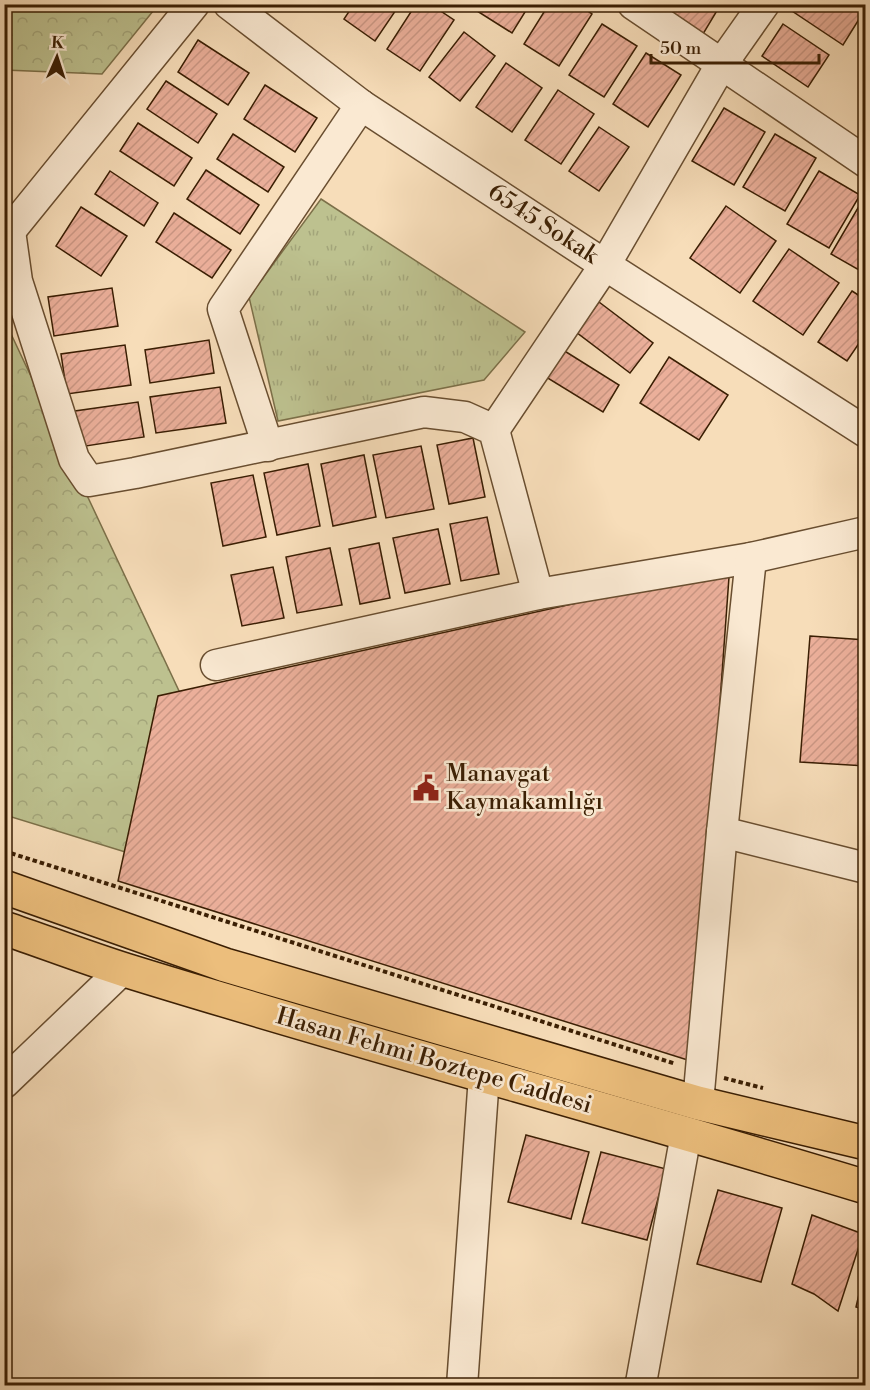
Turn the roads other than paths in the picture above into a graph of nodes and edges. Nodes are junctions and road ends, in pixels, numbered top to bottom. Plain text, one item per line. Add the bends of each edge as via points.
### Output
1 (194, 4) edge
2 (229, 4) edge
3 (633, 4) edge
4 (764, 4) edge
5 (721, 65) junction
6 (361, 105) junction
7 (866, 162) edge
8 (7, 231) edge
9 (605, 266) junction
10 (494, 430) junction
11 (866, 432) edge
12 (268, 446) junction
13 (866, 532) edge
14 (751, 558) junction
15 (538, 594) junction
16 (216, 665) dead end
17 (722, 832) junction
18 (866, 868) edge
19 (4, 887) edge
20 (4, 928) edge
21 (123, 969) junction
22 (484, 1077) junction
23 (4, 1083) edge
24 (700, 1087) junction
25 (686, 1134) junction
26 (866, 1143) edge
27 (866, 1187) edge
28 (643, 1385) edge
29 (462, 1386) edge

1 - 8 street
2 - 6 street, 6545 Sokak
3 - 5 street
4 - 5 street
5 - 7 street
5 - 9 street
6 - 9 street, 6545 Sokak
6 - 12 street via 223,309
8 - 12 street via 16,281 74,459 89,481
9 - 10 street
9 - 11 street, 6545 Sokak
10 - 12 street via 465,417 424,412
10 - 15 street
13 - 14 street
14 - 15 street
14 - 17 street
15 - 16 street
17 - 18 street
17 - 24 street
19 - 24 main road, Hasan Fehmi Boztepe Caddesi via 225,965
20 - 21 main road, Hasan Fehmi Boztepe Caddesi
21 - 22 main road, Hasan Fehmi Boztepe Caddesi
21 - 23 street
22 - 25 main road, Hasan Fehmi Boztepe Caddesi
22 - 29 street
24 - 26 main road, Hasan Fehmi Boztepe Caddesi
25 - 27 main road, Hasan Fehmi Boztepe Caddesi
25 - 28 street

